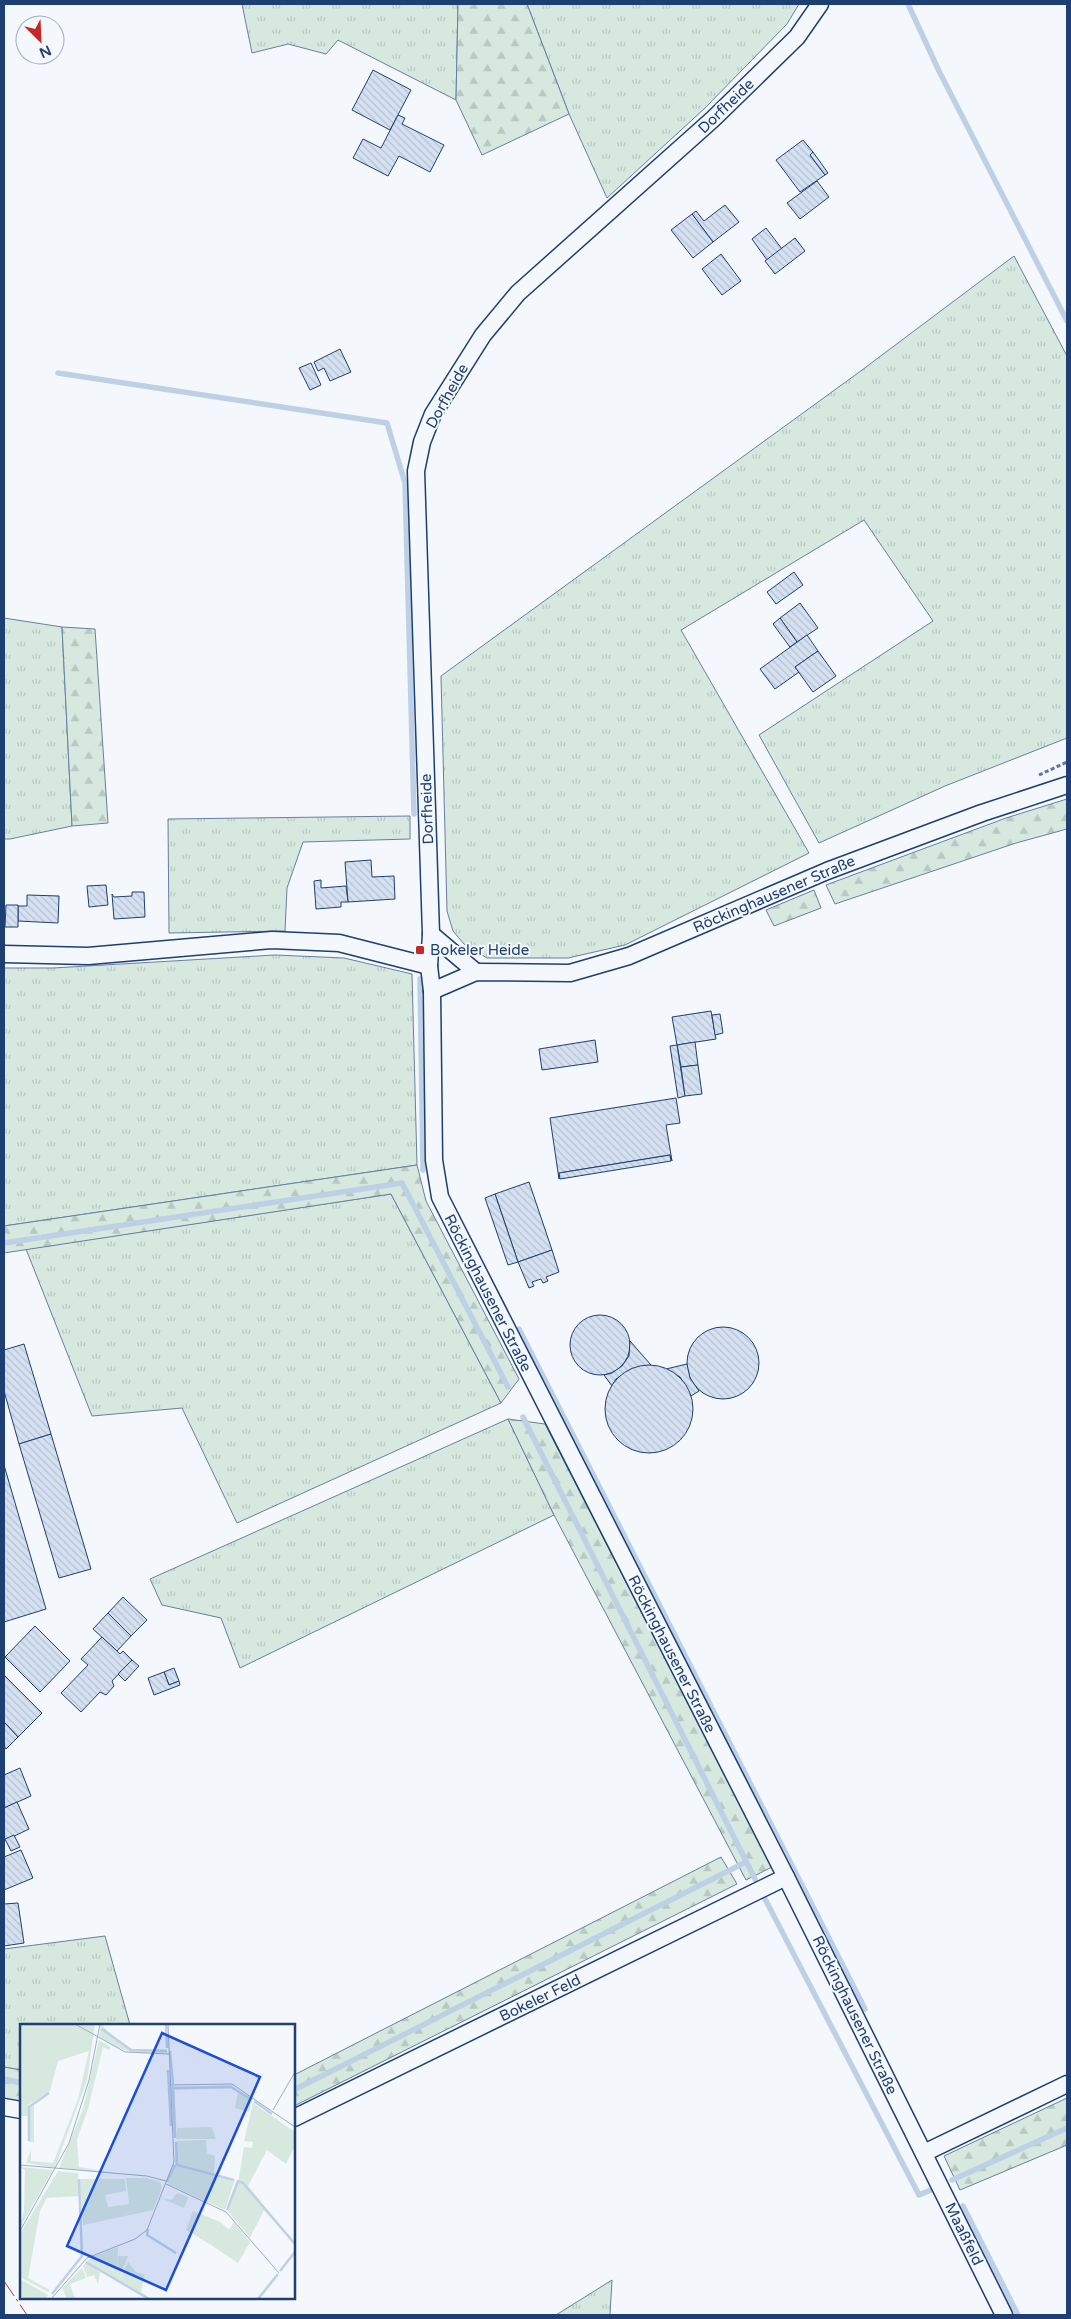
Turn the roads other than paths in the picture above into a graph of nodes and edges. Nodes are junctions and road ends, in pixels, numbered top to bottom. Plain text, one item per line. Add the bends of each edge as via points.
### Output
1 (820, 4) edge
2 (1067, 785) edge
3 (430, 934) junction
4 (4, 954) edge
5 (429, 966) junction
6 (476, 972) junction
7 (432, 991) junction
8 (786, 1877) junction
9 (1067, 2084) edge
10 (4, 2107) edge
11 (20, 2110) edge
12 (295, 2118) edge
13 (924, 2153) junction
14 (1004, 2315) edge

1 - 3 street, Dorfheide via 797,37 713,119 518,293 483,335 433,414 422,442 416,471
2 - 6 street, Röckinghausener Straße via 827,871 629,956 570,973
3 - 5 street, Röckinghausener Straße
3 - 6 street
4 - 5 street via 88,956 272,940 339,943
5 - 7 street, Röckinghausener Straße
6 - 7 street, Röckinghausener Straße
7 - 8 street, Röckinghausener Straße via 434,1160 440,1197
8 - 12 street, Bokeler Feld
8 - 13 street, Röckinghausener Straße
9 - 13 street
10 - 11 street
13 - 14 street, Maaßfeld

